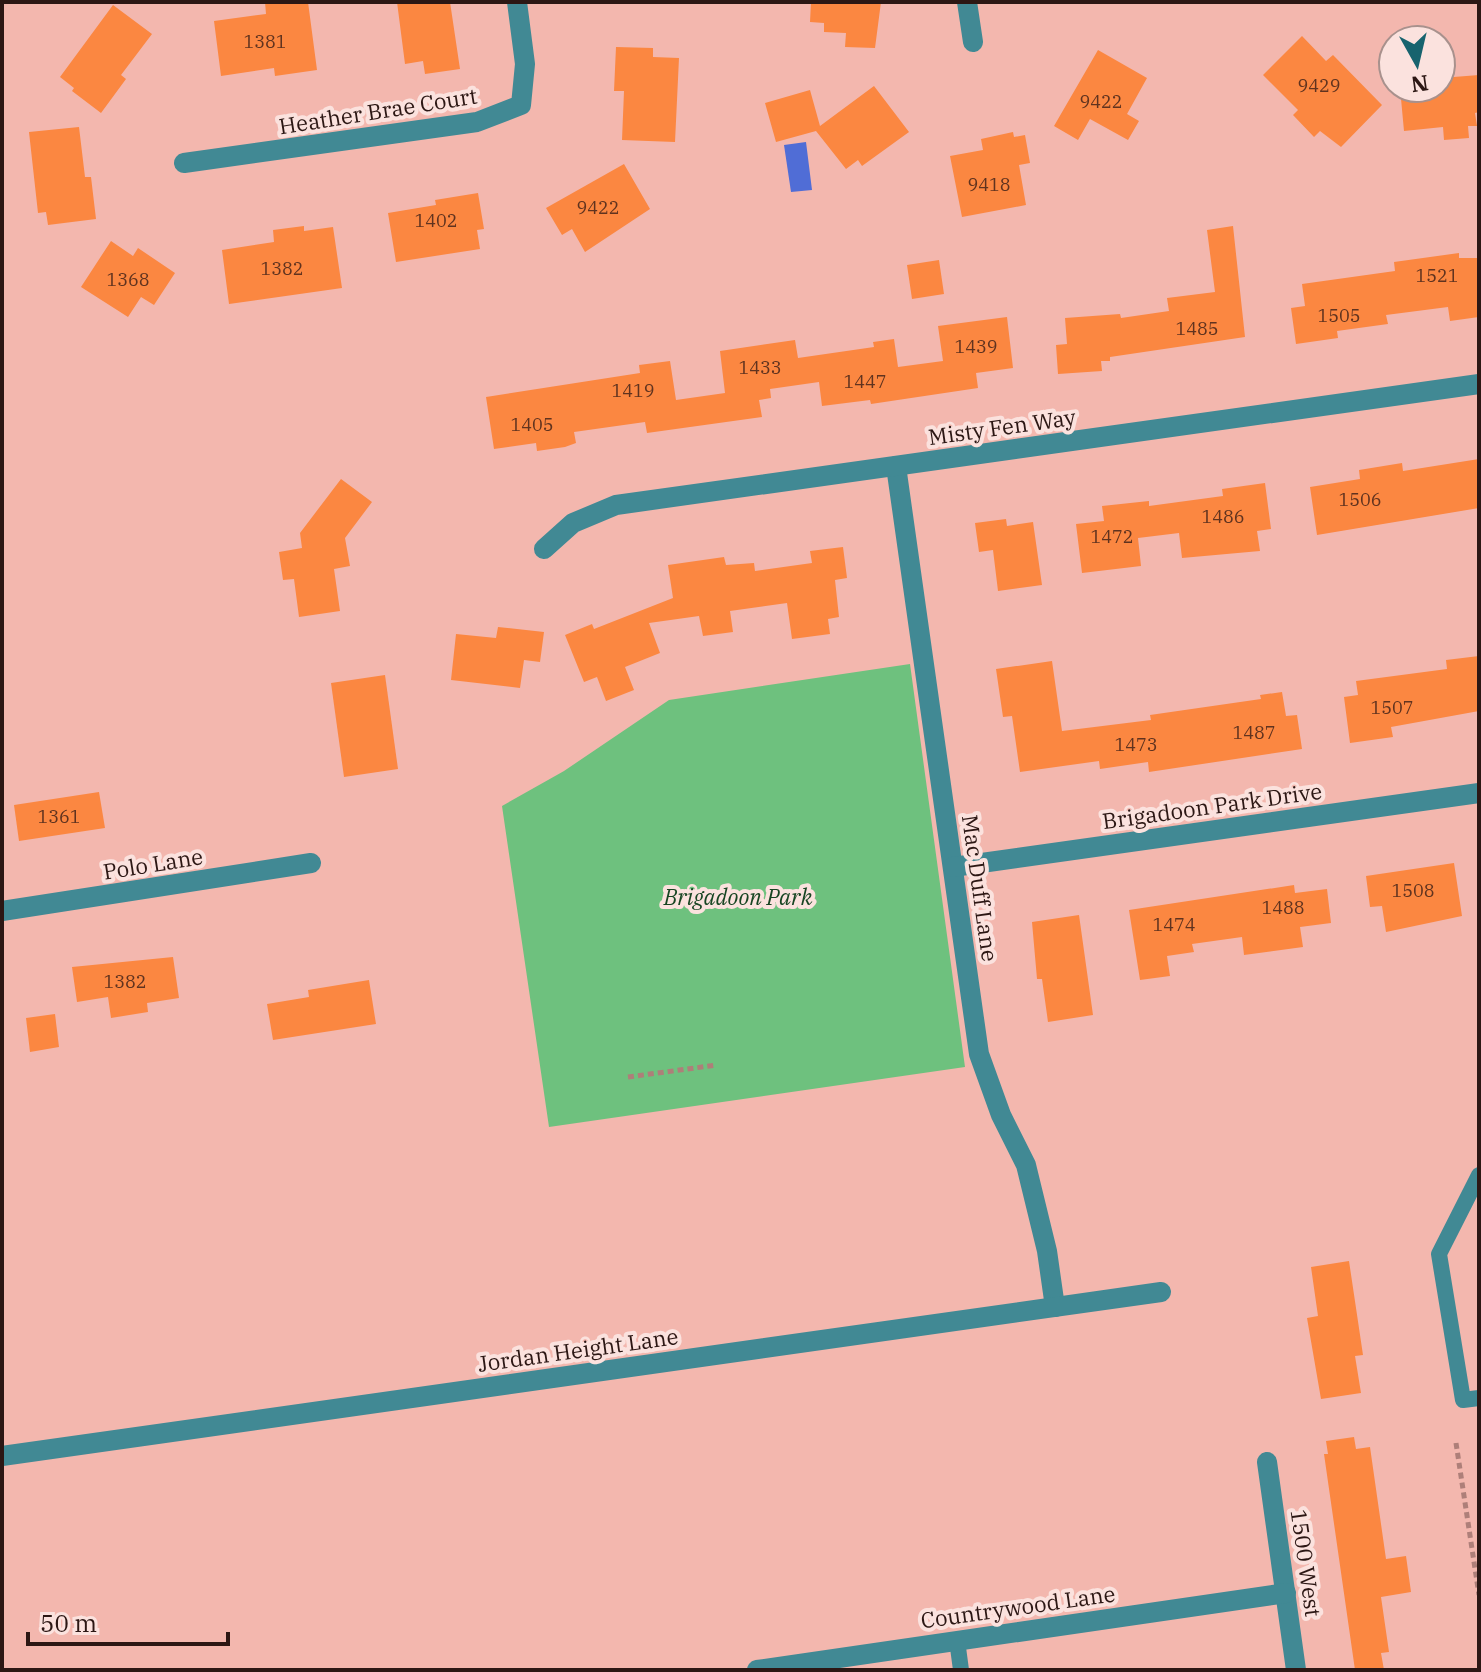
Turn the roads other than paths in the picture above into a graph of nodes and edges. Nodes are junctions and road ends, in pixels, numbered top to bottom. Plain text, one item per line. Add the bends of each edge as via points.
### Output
1 (517, 2) edge
2 (967, 2) edge
3 (973, 42) dead end
4 (184, 163) dead end
5 (1479, 384) edge
6 (896, 466) junction
7 (544, 549) dead end
8 (1479, 793) edge
9 (311, 863) dead end
10 (953, 867) junction
11 (2, 911) edge
12 (1479, 1175) edge
13 (1161, 1292) dead end
14 (1055, 1307) junction
15 (1479, 1398) edge
16 (2, 1456) edge
17 (1267, 1462) dead end
18 (1286, 1593) junction
19 (957, 1640) junction
20 (757, 1670) edge
21 (961, 1670) edge
22 (1296, 1670) edge

1 - 4 street, Heather Brae Court via 525,64 521,105 477,122
2 - 3 street
5 - 6 street, Misty Fen Way
6 - 7 street, Misty Fen Way via 616,505 573,523
6 - 10 street, Mac Duff Lane
8 - 10 street, Brigadoon Park Drive
9 - 11 street, Polo Lane
10 - 14 street, Mac Duff Lane via 979,1054 1026,1165
12 - 15 lane via 1439,1254 1463,1400
13 - 14 street, Jordan Height Lane
14 - 16 street, Jordan Height Lane
17 - 18 street, 1500 West
18 - 19 street, Countrywood Lane
18 - 22 street, 1500 West
19 - 20 street, Countrywood Lane
19 - 21 lane

